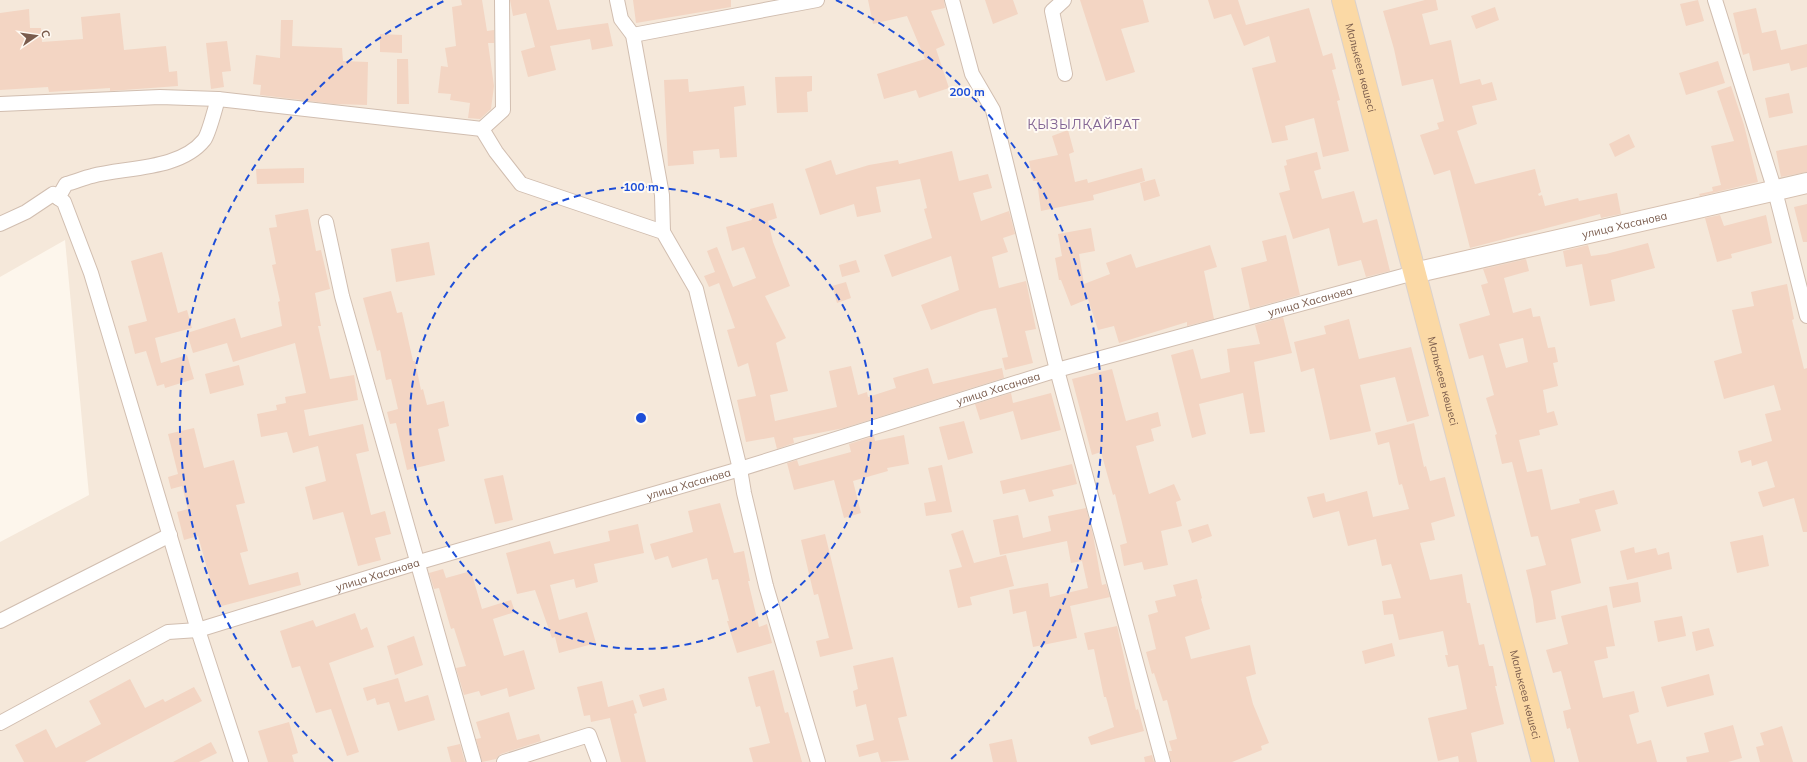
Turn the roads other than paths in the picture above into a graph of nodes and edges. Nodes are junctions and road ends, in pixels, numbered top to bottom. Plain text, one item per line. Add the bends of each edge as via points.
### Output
1 (502, 0) edge
2 (618, 0) edge
3 (817, 0) edge
4 (952, 0) edge
5 (1064, 0) edge
6 (1343, 0) edge
7 (1715, 0) edge
8 (633, 36) junction
9 (1065, 74) dead end
10 (218, 99) junction
11 (0, 104) edge
12 (482, 129) junction
13 (1807, 183) edge
14 (1775, 191) junction
15 (58, 198) junction
16 (326, 222) dead end
17 (0, 224) edge
18 (663, 232) junction
19 (1414, 273) junction
20 (1807, 316) edge
21 (1057, 370) junction
22 (740, 469) junction
23 (170, 535) junction
24 (416, 563) junction
25 (0, 621) edge
26 (198, 630) junction
27 (0, 723) edge
28 (241, 762) edge
29 (474, 762) edge
30 (504, 762) edge
31 (599, 762) edge
32 (818, 762) edge
33 (1163, 762) edge
34 (1542, 762) edge

1 - 12 street via 503,110
2 - 8 street via 621,19
3 - 8 street
4 - 21 street via 972,74 993,110
5 - 9 street via 1052,11
6 - 19 main road, Малькеев көшесі
7 - 14 street
8 - 18 street via 662,195
10 - 11 street via 160,97
10 - 12 street
10 - 15 street via 205,140 187,154 142,168 93,176 66,184
12 - 18 street via 521,184
13 - 14 street, улица Хасанова
14 - 19 street, улица Хасанова
14 - 20 street
15 - 17 street via 54,194 26,212
15 - 23 street via 64,202 91,273
16 - 24 street via 342,296
18 - 22 street via 696,289
19 - 21 street, улица Хасанова
19 - 34 main road, Малькеев көшесі
21 - 22 street, улица Хасанова
21 - 33 street
22 - 24 street, улица Хасанова
22 - 32 street via 766,586
23 - 25 street
23 - 26 street
24 - 26 street, улица Хасанова
24 - 29 street
26 - 27 street, улица Хасанова via 168,632
26 - 28 street
30 - 31 street via 589,735

